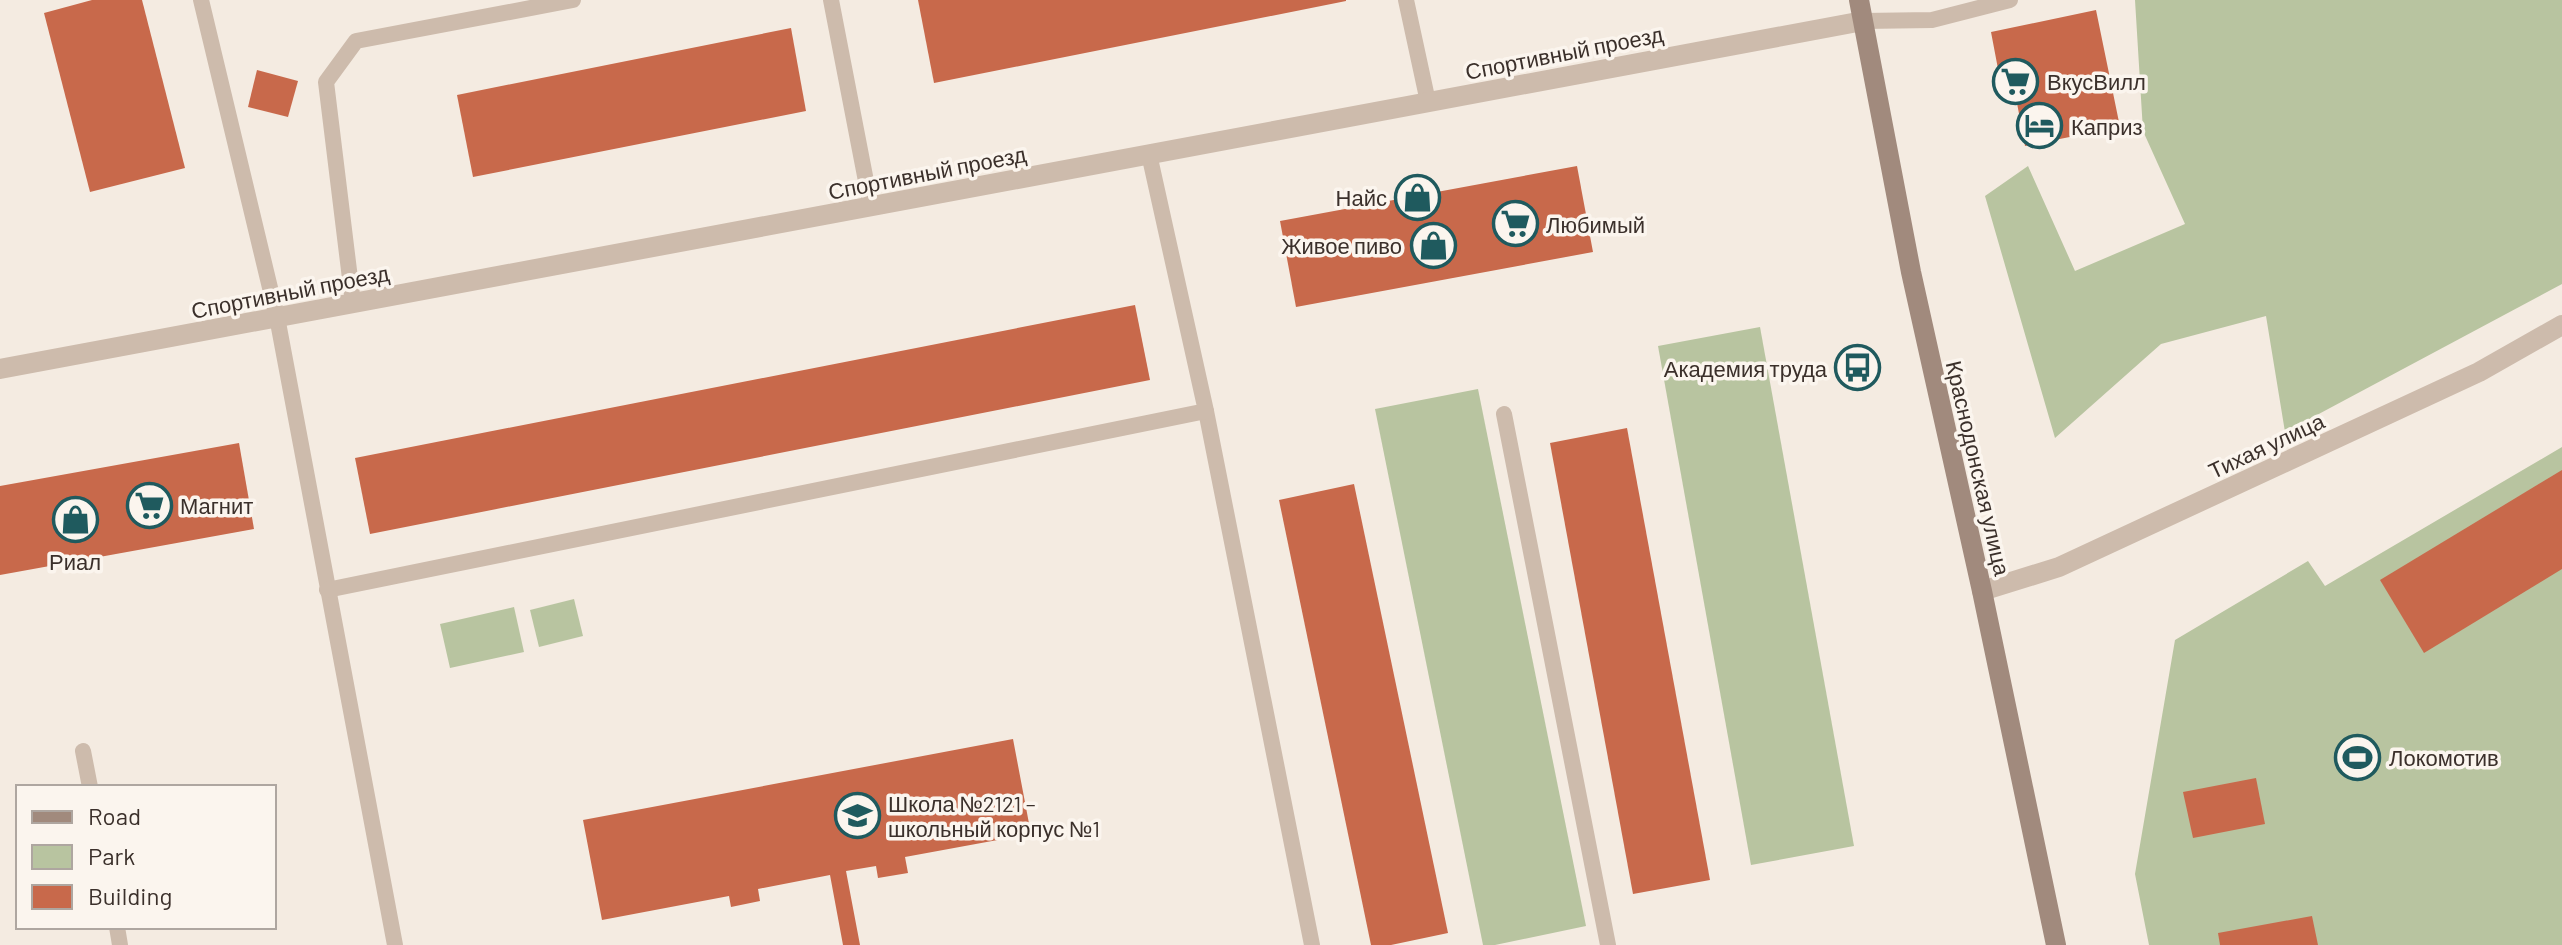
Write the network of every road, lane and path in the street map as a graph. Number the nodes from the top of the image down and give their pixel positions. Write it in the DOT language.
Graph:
graph roads {
  1 [pos="201,0"];
  2 [pos="573,0"];
  3 [pos="831,0"];
  4 [pos="1406,0"];
  5 [pos="1859,0"];
  6 [pos="2010,0"];
  7 [pos="1863,21"];
  8 [pos="1428,102"];
  9 [pos="1149,154"];
  10 [pos="871,207"];
  11 [pos="353,303"];
  12 [pos="277,317"];
  13 [pos="2562,325"];
  14 [pos="0,369"];
  15 [pos="1206,411"];
  16 [pos="1504,414"];
  17 [pos="327,590"];
  18 [pos="1982,591"];
  19 [pos="83,751"];
  20 [pos="90,785"];
  21 [pos="395,945"];
  22 [pos="1312,945"];
  23 [pos="1608,945"];
  24 [pos="2056,945"];
  1 -- 12 [label="lane"];
  2 -- 11 [label="lane"];
  3 -- 10 [label="lane"];
  4 -- 8 [label="lane"];
  5 -- 7 [label="main road, Краснодонская улица"];
  6 -- 7 [label="lane"];
  7 -- 8 [label="street, Спортивный проезд"];
  7 -- 18 [label="main road, Краснодонская улица"];
  8 -- 9 [label="street, Спортивный проезд"];
  9 -- 10 [label="street, Спортивный проезд"];
  9 -- 15 [label="lane"];
  10 -- 11 [label="street, Спортивный проезд"];
  11 -- 12 [label="street, Спортивный проезд"];
  12 -- 14 [label="street, Спортивный проезд"];
  12 -- 17 [label="lane"];
  13 -- 18 [label="street, Тихая улица"];
  15 -- 17 [label="lane"];
  15 -- 22 [label="lane"];
  16 -- 23 [label="lane"];
  17 -- 21 [label="lane"];
  18 -- 24 [label="main road, Краснодонская улица"];
  19 -- 20 [label="lane"];
}
